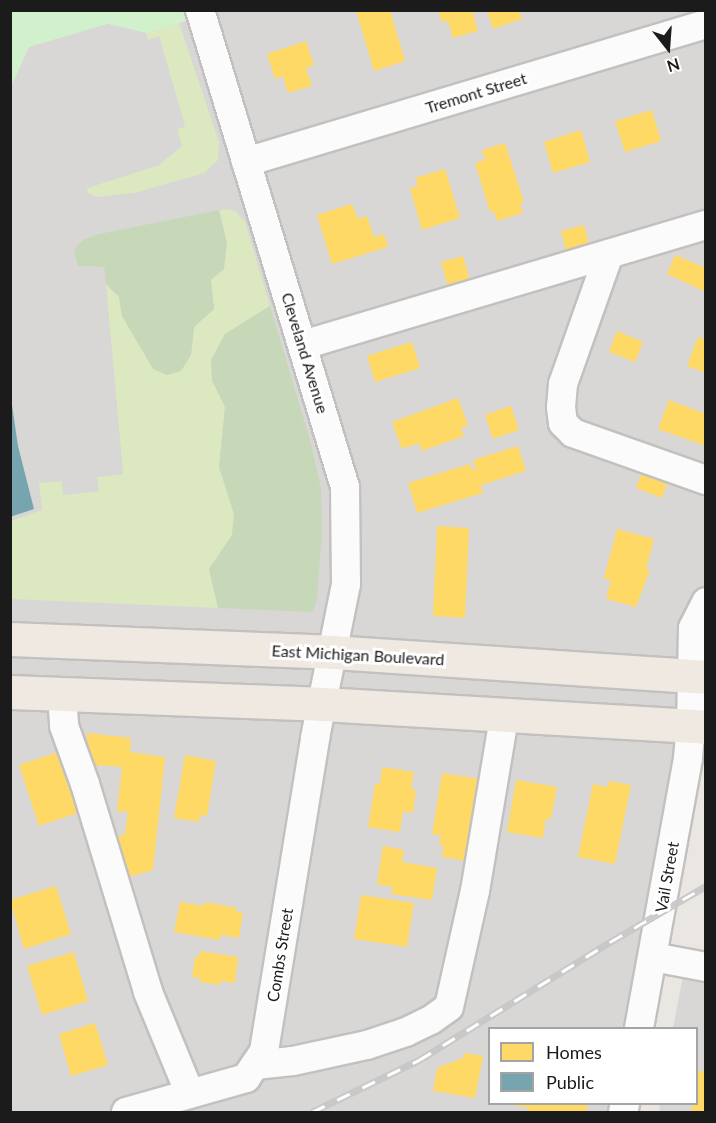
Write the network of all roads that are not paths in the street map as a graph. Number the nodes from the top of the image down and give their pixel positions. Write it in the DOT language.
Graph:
graph roads {
  1 [pos="200,10"];
  2 [pos="705,24"];
  3 [pos="246,162"];
  4 [pos="705,225"];
  5 [pos="609,254"];
  6 [pos="303,345"];
  7 [pos="705,480"];
  8 [pos="705,602"];
  9 [pos="10,639"];
  10 [pos="332,652"];
  11 [pos="698,676"];
  12 [pos="10,692"];
  13 [pos="62,695"];
  14 [pos="322,704"];
  15 [pos="504,717"];
  16 [pos="698,726"];
  17 [pos="653,957"];
  18 [pos="705,968"];
  19 [pos="639,1027"];
  20 [pos="255,1065"];
  21 [pos="190,1094"];
  22 [pos="126,1113"];
  1 -- 3 [label="street, Cleveland Avenue"];
  2 -- 3 [label="street, Tremont Street"];
  3 -- 6 [label="street, Cleveland Avenue"];
  4 -- 5 [label="street"];
  5 -- 6 [label="street"];
  5 -- 7 [label="street"];
  6 -- 10 [label="street, Cleveland Avenue"];
  8 -- 11 [label="street, Vail Street"];
  9 -- 10 [label="main road, East Michigan Boulevard"];
  10 -- 11 [label="main road, East Michigan Boulevard"];
  10 -- 14 [label="street, Cleveland Avenue"];
  11 -- 16 [label="street, Vail Street"];
  12 -- 13 [label="main road"];
  13 -- 14 [label="main road"];
  13 -- 21 [label="street"];
  14 -- 15 [label="main road"];
  14 -- 20 [label="street, Combs Street"];
  15 -- 16 [label="main road"];
  15 -- 20 [label="street"];
  16 -- 17 [label="street, Vail Street"];
  17 -- 18 [label="street"];
  17 -- 19 [label="street, Vail Street"];
  20 -- 21 [label="street"];
  21 -- 22 [label="street"];
}
